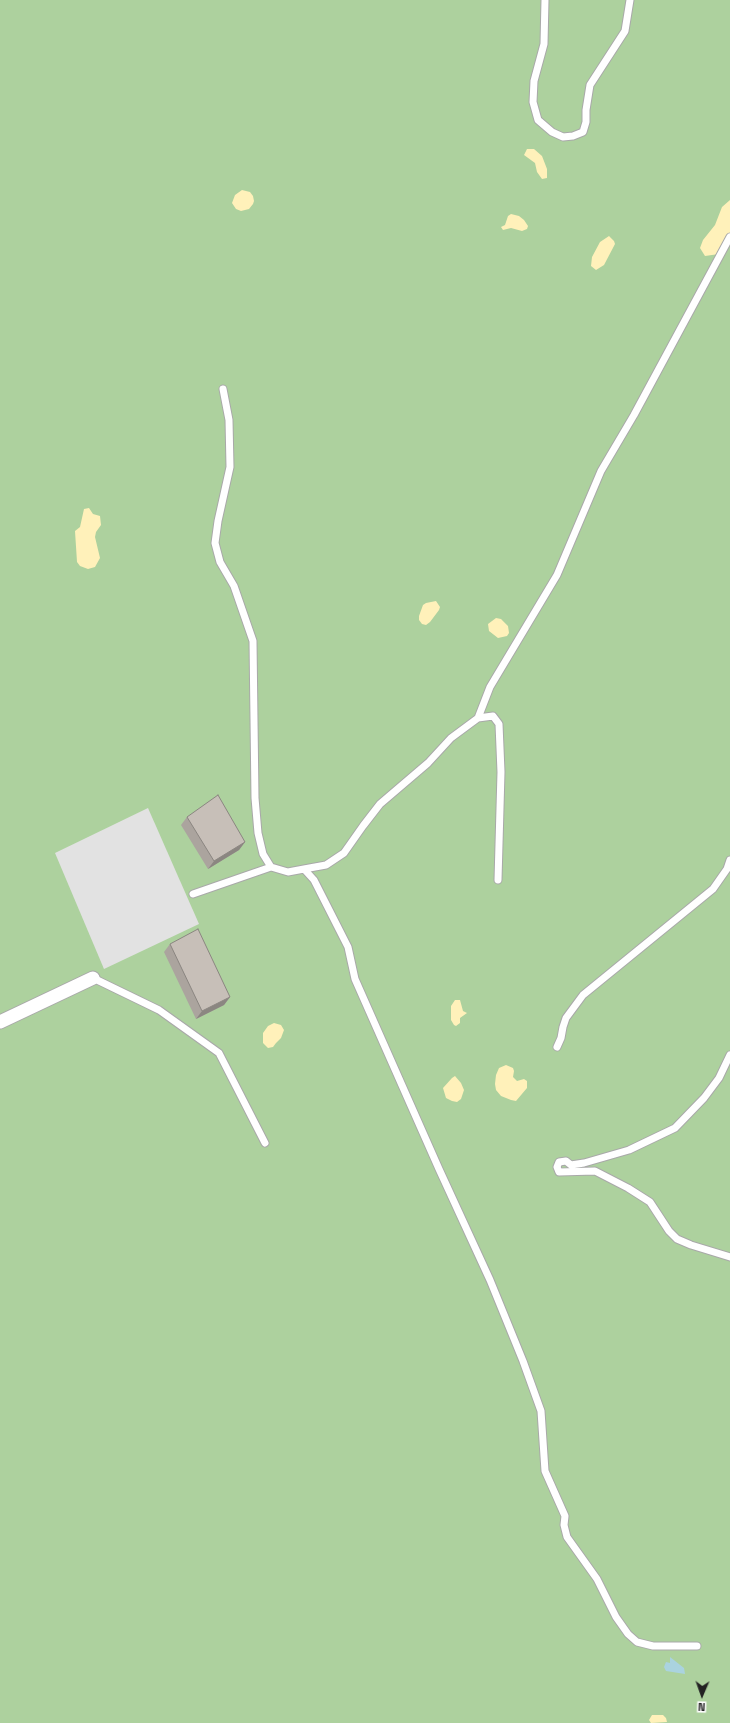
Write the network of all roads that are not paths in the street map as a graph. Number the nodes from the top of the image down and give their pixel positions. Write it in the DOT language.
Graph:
graph roads {
  1 [pos="545,0"];
  2 [pos="630,0"];
  3 [pos="730,237"];
  4 [pos="223,389"];
  5 [pos="478,718"];
  6 [pos="730,860"];
  7 [pos="271,867"];
  8 [pos="304,869"];
  9 [pos="498,880"];
  10 [pos="193,894"];
  11 [pos="93,978"];
  12 [pos="0,1022"];
  13 [pos="557,1047"];
  14 [pos="730,1054"];
  15 [pos="265,1143"];
  16 [pos="730,1257"];
  17 [pos="697,1646"];
  1 -- 2 [label="lane"];
  3 -- 5 [label="lane"];
  4 -- 7 [label="lane"];
  5 -- 8 [label="lane"];
  5 -- 9 [label="lane"];
  6 -- 13 [label="lane"];
  7 -- 8 [label="lane"];
  7 -- 10 [label="lane"];
  8 -- 17 [label="lane"];
  11 -- 12 [label="street"];
  11 -- 15 [label="lane"];
  14 -- 16 [label="lane"];
}
